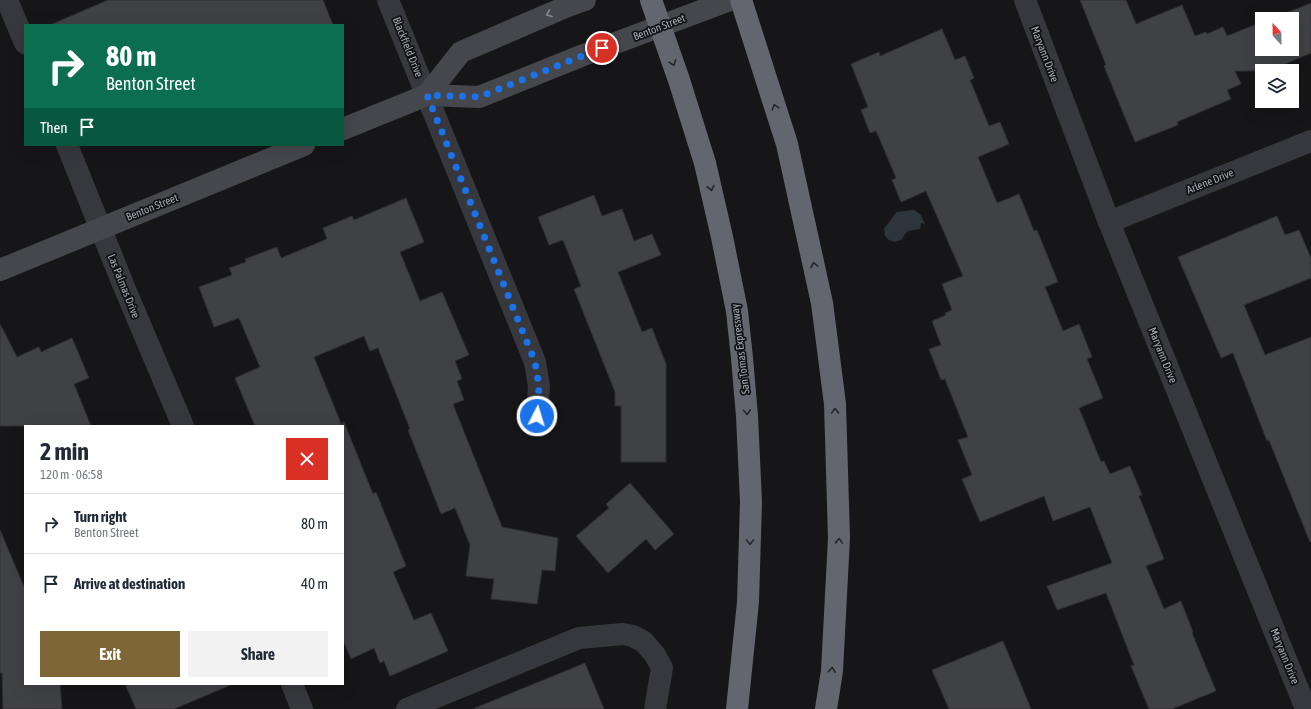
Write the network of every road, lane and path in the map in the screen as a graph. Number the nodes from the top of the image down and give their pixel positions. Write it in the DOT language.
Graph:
graph roads {
  1 [pos="7,0"];
  2 [pos="388,0"];
  3 [pos="585,0"];
  4 [pos="651,0"];
  5 [pos="730,0"];
  6 [pos="741,0"];
  7 [pos="1025,0"];
  8 [pos="660,26"];
  9 [pos="24,41"];
  10 [pos="427,95"];
  11 [pos="344,129"];
  12 [pos="1311,141"];
  13 [pos="67,146"];
  14 [pos="302,146"];
  15 [pos="1109,222"];
  16 [pos="100,229"];
  17 [pos="0,270"];
  18 [pos="537,416"];
  19 [pos="183,425"];
  20 [pos="292,685"];
  21 [pos="302,709"];
  22 [pos="408,709"];
  23 [pos="655,709"];
  24 [pos="736,709"];
  25 [pos="826,709"];
  26 [pos="1306,709"];
  1 -- 9 [label="street"];
  2 -- 10 [label="street, Blackfield Drive"];
  3 -- 10 [label="main road, Benton Street, one-way"];
  4 -- 8 [label="highway, San Tomas Expressway"];
  5 -- 8 [label="main road, Benton Street"];
  25 -- 6 [label="highway, one-way"];
  7 -- 15 [label="street, Maryann Drive"];
  8 -- 10 [label="main road, Benton Street"];
  8 -- 24 [label="highway, San Tomas Expressway, one-way"];
  10 -- 11 [label="main road, Benton Street"];
  10 -- 18 [label="street, Blackfield Drive"];
  12 -- 15 [label="street, Arlene Drive"];
  13 -- 16 [label="street, Las Palmas Drive"];
  14 -- 16 [label="main road, Benton Street"];
  15 -- 26 [label="street, Maryann Drive"];
  16 -- 17 [label="main road, Benton Street"];
  16 -- 19 [label="street, Las Palmas Drive"];
  20 -- 21 [label="street"];
  22 -- 23 [label="street"];
}
